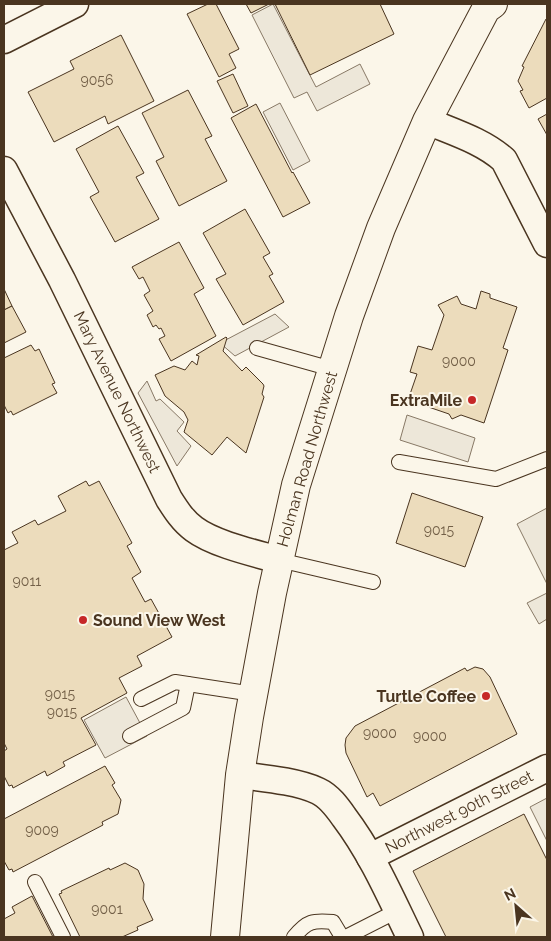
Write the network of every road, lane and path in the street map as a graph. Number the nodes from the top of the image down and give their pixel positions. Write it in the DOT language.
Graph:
graph roads {
  1 [pos="75,4"];
  2 [pos="485,5"];
  3 [pos="4,40"];
  4 [pos="427,121"];
  5 [pos="4,170"];
  6 [pos="547,244"];
  7 [pos="257,348"];
  8 [pos="332,369"];
  9 [pos="547,459"];
  10 [pos="399,462"];
  11 [pos="279,560"];
  12 [pos="372,582"];
  13 [pos="188,684"];
  14 [pos="253,694"];
  15 [pos="141,699"];
  16 [pos="130,736"];
  17 [pos="547,768"];
  18 [pos="240,775"];
  19 [pos="370,857"];
  20 [pos="35,882"];
  21 [pos="397,911"];
  22 [pos="64,937"];
  23 [pos="225,937"];
  24 [pos="294,937"];
  25 [pos="342,937"];
  26 [pos="346,937"];
  27 [pos="410,937"];
  1 -- 3 [label="street"];
  2 -- 4 [label="main road, Holman Road Northwest"];
  4 -- 6 [label="street"];
  4 -- 8 [label="main road, Holman Road Northwest"];
  5 -- 11 [label="street, Mary Avenue Northwest"];
  7 -- 8 [label="lane"];
  8 -- 11 [label="main road, Holman Road Northwest"];
  9 -- 10 [label="lane"];
  11 -- 12 [label="lane"];
  11 -- 14 [label="main road, Holman Road Northwest"];
  13 -- 14 [label="lane"];
  13 -- 15 [label="lane"];
  13 -- 16 [label="lane"];
  14 -- 18 [label="main road, Holman Road Northwest"];
  17 -- 19 [label="street, Northwest 90th Street"];
  18 -- 19 [label="street"];
  18 -- 23 [label="main road, Holman Road Northwest"];
  19 -- 21 [label="street"];
  20 -- 22 [label="lane"];
  21 -- 26 [label="lane"];
  21 -- 27 [label="street"];
  24 -- 25 [label="lane"];
}
